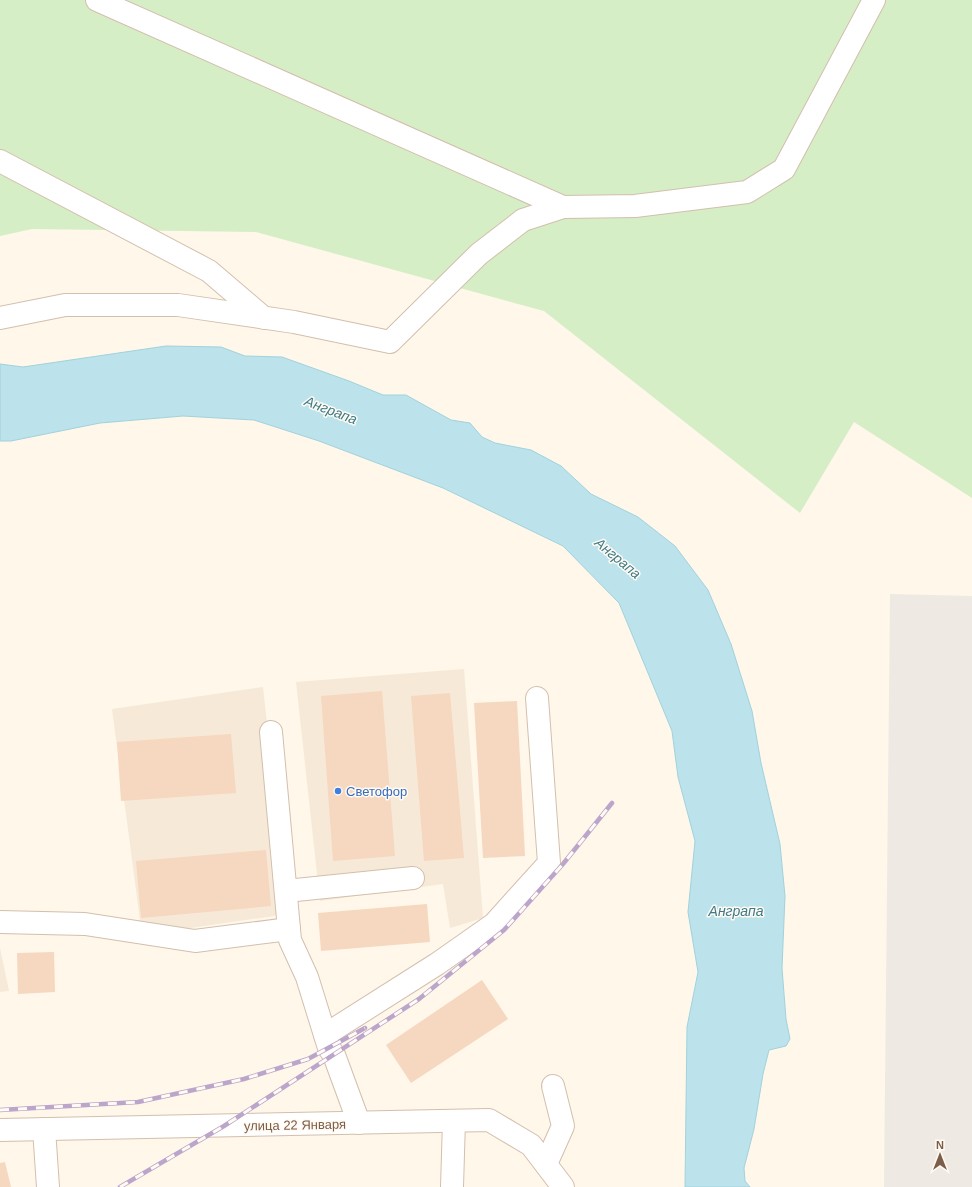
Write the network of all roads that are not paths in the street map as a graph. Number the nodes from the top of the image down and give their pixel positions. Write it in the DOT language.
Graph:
graph roads {
  1 [pos="97,0"];
  2 [pos="874,0"];
  3 [pos="0,161"];
  4 [pos="563,207"];
  5 [pos="0,318"];
  6 [pos="264,318"];
  7 [pos="537,698"];
  8 [pos="271,732"];
  9 [pos="413,878"];
  10 [pos="286,892"];
  11 [pos="0,922"];
  12 [pos="289,929"];
  13 [pos="325,1035"];
  14 [pos="552,1086"];
  15 [pos="454,1121"];
  16 [pos="359,1123"];
  17 [pos="44,1129"];
  18 [pos="0,1130"];
  19 [pos="546,1164"];
  20 [pos="48,1187"];
  21 [pos="452,1187"];
  22 [pos="563,1187"];
  1 -- 4 [label="street"];
  2 -- 4 [label="street"];
  3 -- 6 [label="street"];
  4 -- 6 [label="street"];
  5 -- 6 [label="street"];
  7 -- 13 [label="street"];
  8 -- 10 [label="street"];
  9 -- 10 [label="street"];
  10 -- 12 [label="street"];
  11 -- 12 [label="street"];
  12 -- 13 [label="street"];
  13 -- 16 [label="street"];
  14 -- 19 [label="street"];
  15 -- 16 [label="street, улица 22 Января"];
  15 -- 19 [label="street, улица 22 Января"];
  15 -- 21 [label="street"];
  16 -- 17 [label="street, улица 22 Января"];
  17 -- 18 [label="street, улица 22 Января"];
  17 -- 20 [label="street"];
  19 -- 22 [label="street, улица 22 Января"];
}
